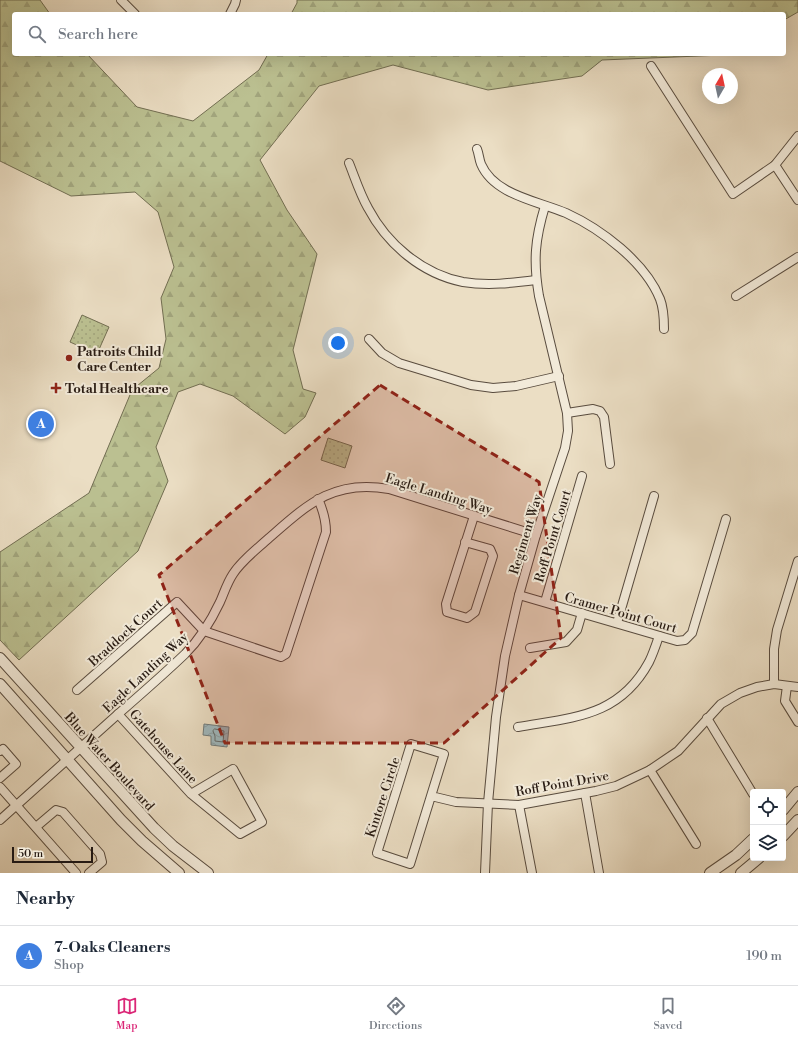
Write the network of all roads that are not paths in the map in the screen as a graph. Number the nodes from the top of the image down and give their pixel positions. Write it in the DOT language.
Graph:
graph roads {
  1 [pos="121,0"];
  2 [pos="236,0"];
  3 [pos="133,12"];
  4 [pos="231,12"];
  5 [pos="651,66"];
  6 [pos="798,136"];
  7 [pos="477,149"];
  8 [pos="349,163"];
  9 [pos="776,165"];
  10 [pos="798,200"];
  11 [pos="545,206"];
  12 [pos="798,257"];
  13 [pos="536,280"];
  14 [pos="736,296"];
  15 [pos="664,329"];
  16 [pos="369,339"];
  17 [pos="559,376"];
  18 [pos="567,413"];
  19 [pos="610,464"];
  20 [pos="582,476"];
  21 [pos="654,496"];
  22 [pos="318,499"];
  23 [pos="474,516"];
  24 [pos="726,519"];
  25 [pos="536,535"];
  26 [pos="466,542"];
  27 [pos="798,561"];
  28 [pos="519,595"];
  29 [pos="545,602"];
  30 [pos="582,613"];
  31 [pos="617,623"];
  32 [pos="204,631"];
  33 [pos="659,636"];
  34 [pos="530,648"];
  35 [pos="0,658"];
  36 [pos="0,684"];
  37 [pos="774,684"];
  38 [pos="787,686"];
  39 [pos="798,687"];
  40 [pos="77,690"];
  41 [pos="118,714"];
  42 [pos="707,718"];
  43 [pos="798,722"];
  44 [pos="518,727"];
  45 [pos="80,748"];
  46 [pos="0,751"];
  47 [pos="67,760"];
  48 [pos="650,770"];
  49 [pos="0,778"];
  50 [pos="0,787"];
  51 [pos="750,789"];
  52 [pos="798,792"];
  53 [pos="585,793"];
  54 [pos="191,794"];
  55 [pos="431,796"];
  56 [pos="488,803"];
  57 [pos="519,805"];
  58 [pos="16,806"];
  59 [pos="786,806"];
  60 [pos="0,820"];
  61 [pos="798,820"];
  62 [pos="36,827"];
  63 [pos="786,833"];
  64 [pos="750,842"];
  65 [pos="696,844"];
  66 [pos="755,861"];
  67 [pos="76,873"];
  68 [pos="89,873"];
  69 [pos="179,873"];
  70 [pos="208,873"];
  71 [pos="485,873"];
  72 [pos="532,873"];
  73 [pos="599,873"];
  74 [pos="710,873"];
  75 [pos="741,873"];
  1 -- 3 [label="street"];
  2 -- 4 [label="street"];
  5 -- 9 [label="street"];
  6 -- 9 [label="street"];
  7 -- 11 [label="street"];
  8 -- 13 [label="street"];
  9 -- 10 [label="street"];
  11 -- 13 [label="street, Regiment Way"];
  11 -- 15 [label="street"];
  12 -- 14 [label="street"];
  13 -- 17 [label="street, Regiment Way"];
  16 -- 17 [label="street"];
  17 -- 18 [label="street, Regiment Way"];
  18 -- 19 [label="street"];
  18 -- 25 [label="street, Regiment Way"];
  20 -- 29 [label="street, Roff Point Court"];
  21 -- 31 [label="street"];
  22 -- 23 [label="street, Eagle Landing Way"];
  22 -- 32 [label="street, Eagle Landing Way"];
  22 -- 32 [label="street"];
  23 -- 25 [label="street, Eagle Landing Way"];
  23 -- 26 [label="street"];
  24 -- 33 [label="street, Cramer Point Court"];
  25 -- 28 [label="street, Regiment Way"];
  26 -- 26 [label="street"];
  27 -- 37 [label="street"];
  28 -- 29 [label="street, Cramer Point Court"];
  28 -- 56 [label="street, Regiment Way"];
  29 -- 30 [label="street, Cramer Point Court"];
  30 -- 31 [label="street, Cramer Point Court"];
  30 -- 34 [label="street"];
  31 -- 33 [label="street, Cramer Point Court"];
  32 -- 40 [label="street, Braddock Court"];
  32 -- 41 [label="street, Eagle Landing Way"];
  33 -- 44 [label="street"];
  35 -- 45 [label="street, Blue Water Boulevard"];
  36 -- 47 [label="street"];
  37 -- 38 [label="street, Roff Point Drive"];
  37 -- 42 [label="street, Roff Point Drive"];
  38 -- 39 [label="street, Roff Point Drive"];
  38 -- 43 [label="street"];
  41 -- 45 [label="street, Eagle Landing Way"];
  41 -- 54 [label="street, Gatehouse Lane"];
  42 -- 48 [label="street, Roff Point Drive"];
  42 -- 51 [label="street"];
  45 -- 47 [label="street, Eagle Landing Way"];
  45 -- 70 [label="street, Blue Water Boulevard"];
  46 -- 49 [label="street"];
  47 -- 58 [label="street, Eagle Landing Way"];
  47 -- 69 [label="street"];
  48 -- 53 [label="street, Roff Point Drive"];
  48 -- 65 [label="street"];
  50 -- 58 [label="street"];
  52 -- 59 [label="street"];
  53 -- 57 [label="street, Roff Point Drive"];
  53 -- 73 [label="street"];
  54 -- 54 [label="street, Gatehouse Lane"];
  55 -- 55 [label="street, Kintore Circle"];
  55 -- 56 [label="street"];
  56 -- 57 [label="street, Roff Point Drive"];
  56 -- 71 [label="street, Regiment Way"];
  57 -- 72 [label="street"];
  58 -- 60 [label="street, Eagle Landing Way"];
  58 -- 62 [label="street"];
  61 -- 63 [label="street"];
  62 -- 67 [label="street"];
  62 -- 68 [label="street"];
  64 -- 74 [label="street"];
  66 -- 75 [label="street"];
}
